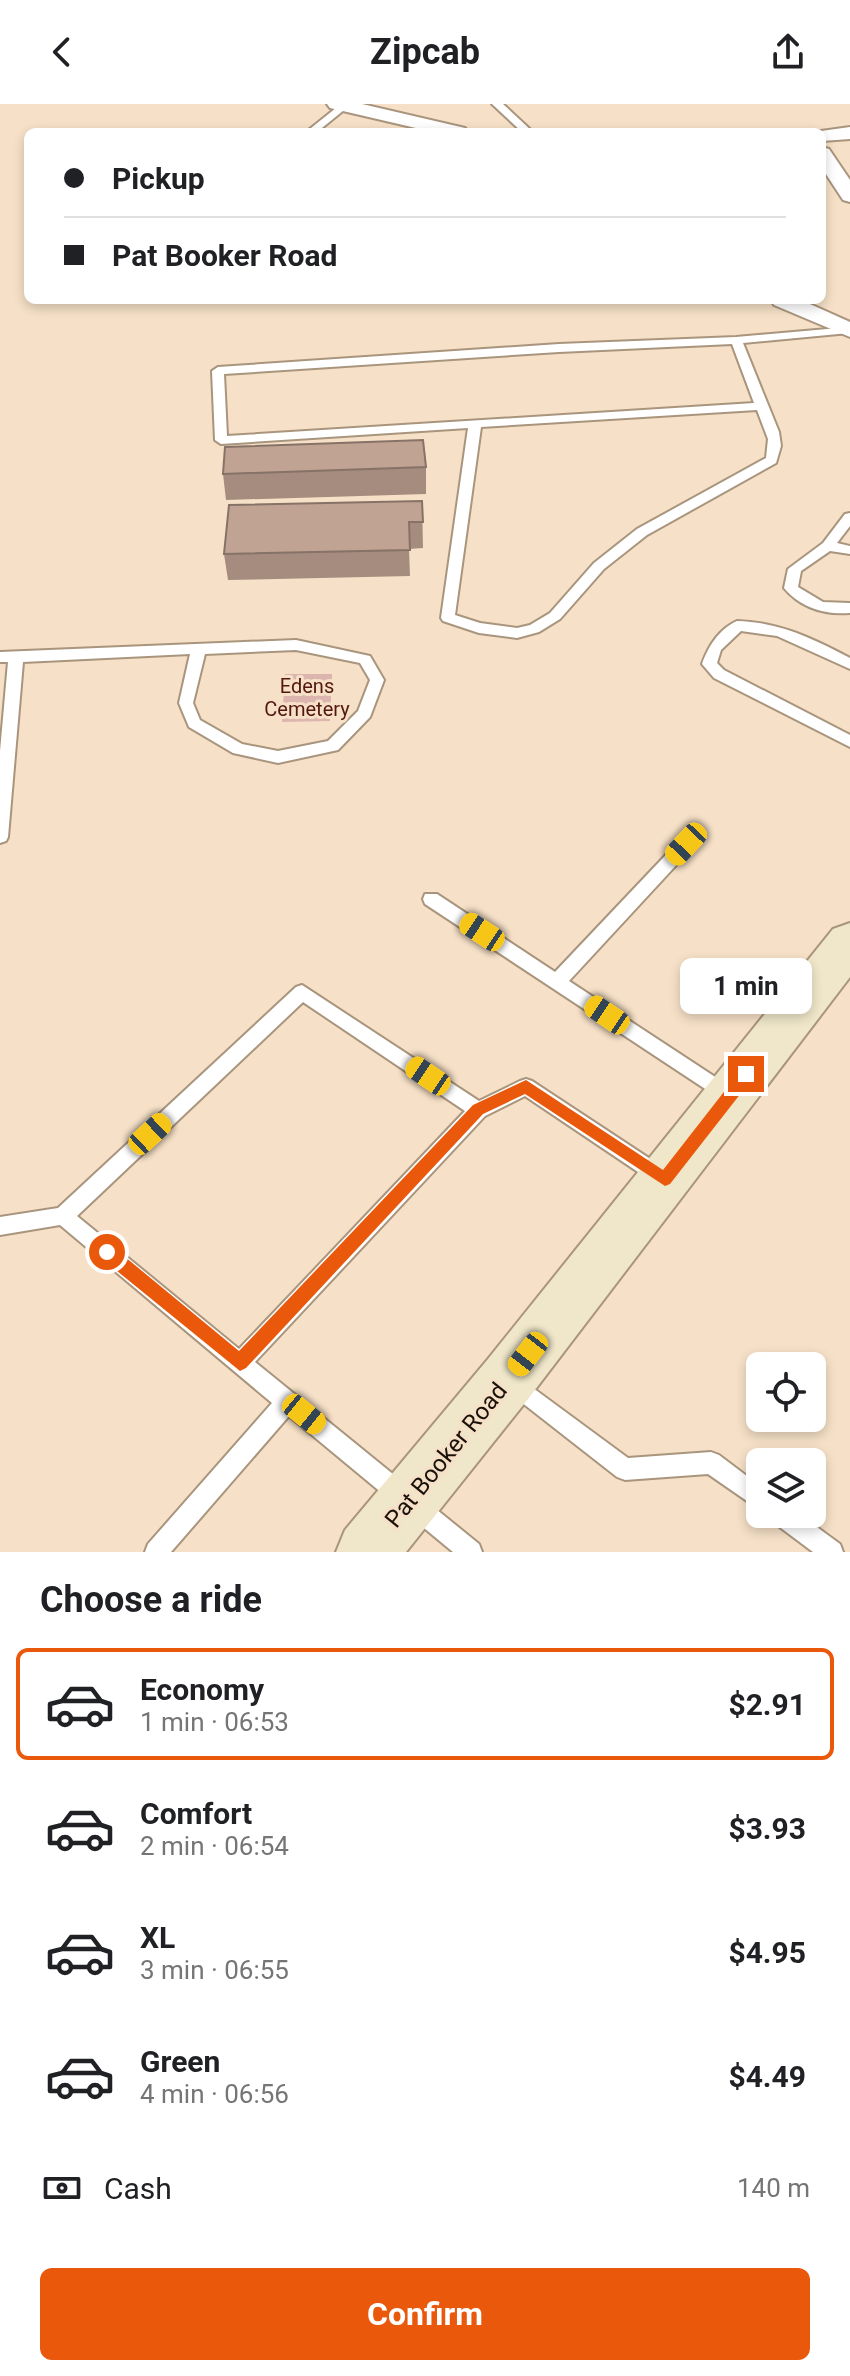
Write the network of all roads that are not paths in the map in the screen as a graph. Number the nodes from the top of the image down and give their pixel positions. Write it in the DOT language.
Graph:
graph roads {
  1 [pos="497,104"];
  2 [pos="340,105"];
  3 [pos="315,128"];
  4 [pos="441,128"];
  5 [pos="524,128"];
  6 [pos="850,133"];
  7 [pos="826,135"];
  8 [pos="826,159"];
  9 [pos="850,196"];
  10 [pos="791,304"];
  11 [pos="850,330"];
  12 [pos="736,340"];
  13 [pos="761,406"];
  14 [pos="475,424"];
  15 [pos="850,517"];
  16 [pos="828,546"];
  17 [pos="850,550"];
  18 [pos="850,608"];
  19 [pos="199,649"];
  20 [pos="8,657"];
  21 [pos="850,664"];
  22 [pos="850,742"];
  23 [pos="0,837"];
  24 [pos="686,844"];
  25 [pos="431,899"];
  26 [pos="850,942"];
  27 [pos="557,982"];
  28 [pos="729,1096"];
  29 [pos="478,1110"];
  30 [pos="665,1179"];
  31 [pos="63,1216"];
  32 [pos="0,1226"];
  33 [pos="240,1363"];
  34 [pos="508,1379"];
  35 [pos="288,1401"];
  36 [pos="746,1489"];
  37 [pos="409,1500"];
  38 [pos="800,1528"];
  39 [pos="156,1552"];
  40 [pos="367,1552"];
  41 [pos="471,1552"];
  42 [pos="832,1552"];
  1 -- 5 [label="lane"];
  2 -- 3 [label="lane"];
  2 -- 4 [label="street"];
  6 -- 7 [label="street"];
  8 -- 9 [label="street"];
  10 -- 11 [label="street"];
  11 -- 12 [label="lane"];
  12 -- 13 [label="lane"];
  12 -- 14 [label="lane"];
  13 -- 14 [label="lane"];
  13 -- 14 [label="lane"];
  15 -- 16 [label="lane"];
  16 -- 17 [label="lane"];
  16 -- 18 [label="lane"];
  19 -- 19 [label="lane"];
  19 -- 20 [label="lane"];
  20 -- 23 [label="lane"];
  21 -- 22 [label="lane"];
  24 -- 27 [label="lane"];
  25 -- 27 [label="lane"];
  26 -- 28 [label="main road, Pat Booker Road"];
  27 -- 28 [label="lane"];
  28 -- 30 [label="main road, Pat Booker Road"];
  29 -- 30 [label="lane"];
  29 -- 31 [label="lane"];
  29 -- 33 [label="lane"];
  30 -- 34 [label="main road, Pat Booker Road"];
  31 -- 32 [label="lane"];
  31 -- 33 [label="lane"];
  33 -- 35 [label="lane"];
  34 -- 36 [label="lane"];
  34 -- 37 [label="main road, Pat Booker Road"];
  35 -- 37 [label="lane"];
  35 -- 39 [label="lane"];
  37 -- 40 [label="main road, Pat Booker Road"];
  37 -- 41 [label="lane"];
  38 -- 42 [label="lane"];
}
